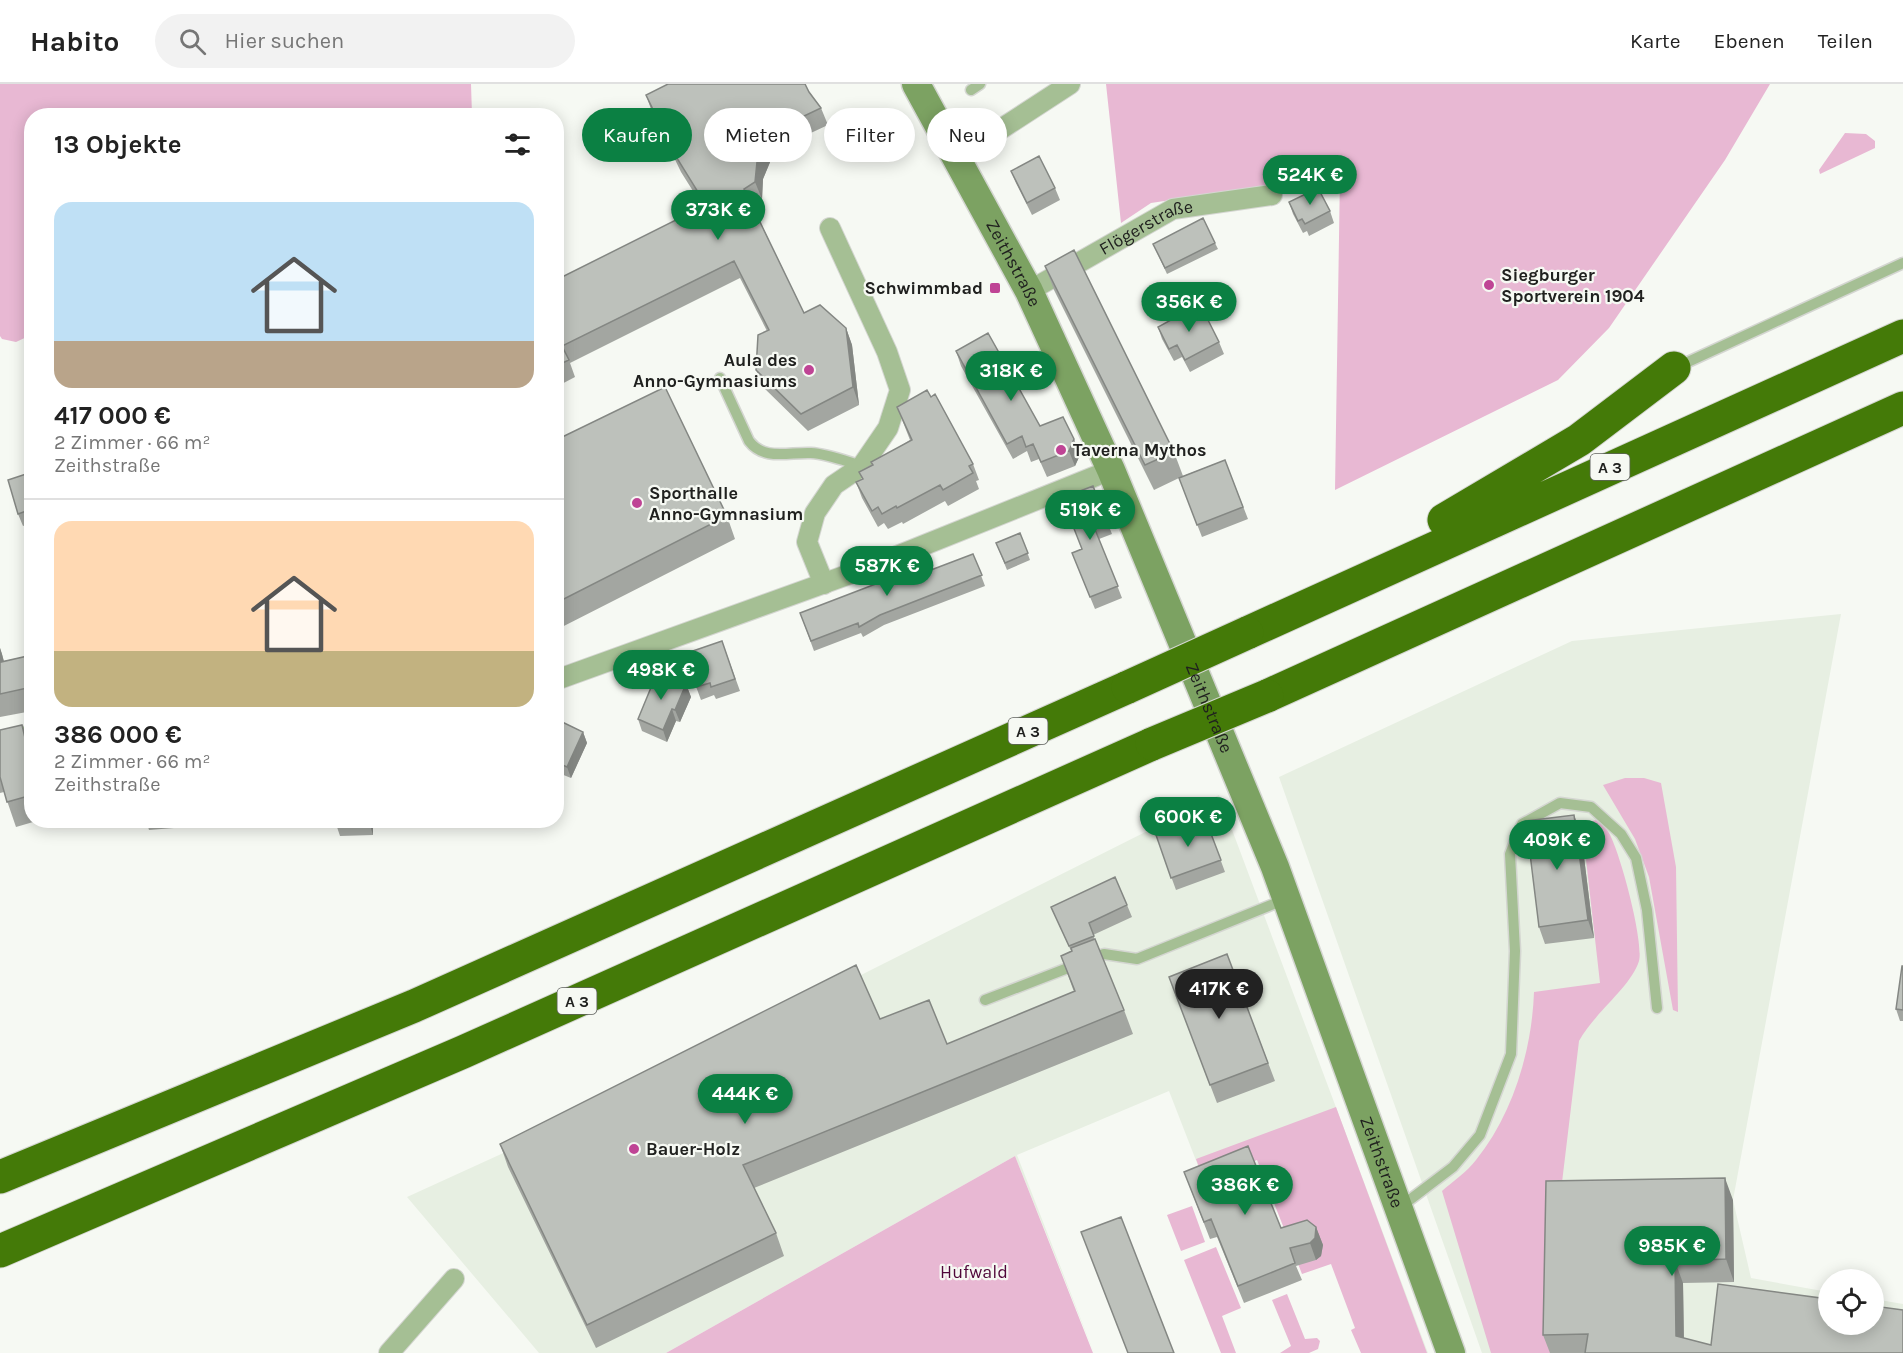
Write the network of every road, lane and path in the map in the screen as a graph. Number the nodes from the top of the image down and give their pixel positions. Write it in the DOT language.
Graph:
graph roads {
  1 [pos="916,84"];
  2 [pos="1070,84"];
  3 [pos="930,108"];
  4 [pos="1007,125"];
  5 [pos="961,162"];
  6 [pos="1272,195"];
  7 [pos="830,228"];
  8 [pos="1903,263"];
  9 [pos="1029,291"];
  10 [pos="1903,336"];
  11 [pos="1674,368"];
  12 [pos="720,378"];
  13 [pos="1903,408"];
  14 [pos="862,466"];
  15 [pos="1111,470"];
  16 [pos="824,584"];
  17 [pos="1318,599"];
  18 [pos="564,677"];
  19 [pos="24,737"];
  20 [pos="0,742"];
  21 [pos="1286,898"];
  22 [pos="985,1000"];
  23 [pos="1657,1008"];
  24 [pos="0,1177"];
  25 [pos="1399,1209"];
  26 [pos="0,1251"];
  27 [pos="454,1279"];
  28 [pos="389,1353"];
  29 [pos="1451,1353"];
  1 -- 3 [label="street, Zeithstraße"];
  2 -- 4 [label="street"];
  5 -- 9 [label="street, Zeithstraße"];
  6 -- 9 [label="street, Flögerstraße"];
  7 -- 14 [label="street"];
  8 -- 11 [label="lane"];
  9 -- 15 [label="street, Zeithstraße"];
  10 -- 17 [label="highway, A 3"];
  11 -- 17 [label="highway"];
  12 -- 14 [label="lane"];
  13 -- 26 [label="highway, A 3, bridge"];
  14 -- 16 [label="street"];
  15 -- 16 [label="street"];
  15 -- 21 [label="street, Zeithstraße"];
  16 -- 18 [label="street"];
  17 -- 24 [label="highway, A 3, bridge"];
  19 -- 20 [label="street"];
  21 -- 22 [label="lane"];
  21 -- 25 [label="street, Zeithstraße"];
  23 -- 25 [label="lane"];
  25 -- 29 [label="street, Zeithstraße"];
  27 -- 28 [label="street"];
}
